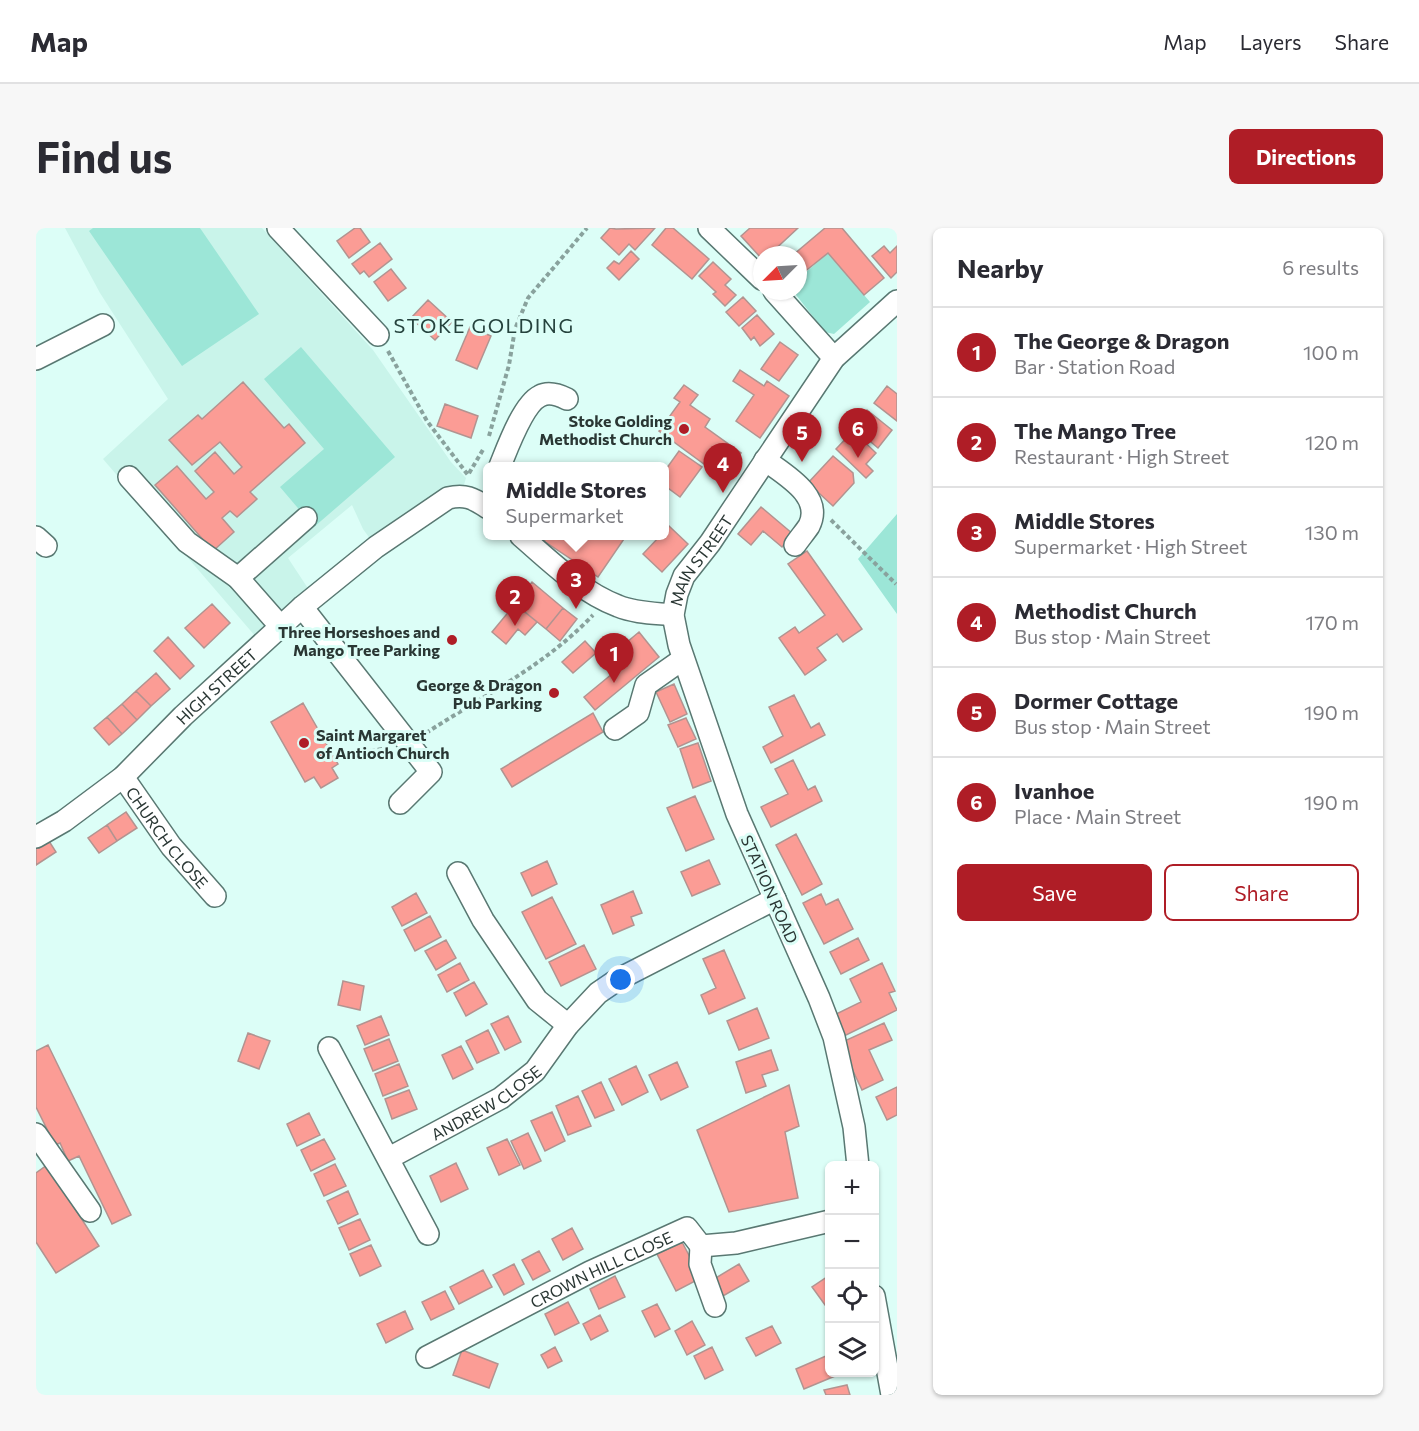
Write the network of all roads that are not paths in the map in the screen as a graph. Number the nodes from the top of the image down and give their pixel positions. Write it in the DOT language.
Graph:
graph roads {
  1 [pos="278,228"];
  2 [pos="710,228"];
  3 [pos="753,270"];
  4 [pos="782,300"];
  5 [pos="897,301"];
  6 [pos="103,325"];
  7 [pos="378,335"];
  8 [pos="834,358"];
  9 [pos="36,359"];
  10 [pos="567,399"];
  11 [pos="765,460"];
  12 [pos="502,462"];
  13 [pos="129,477"];
  14 [pos="483,503"];
  15 [pos="306,518"];
  16 [pos="526,540"];
  17 [pos="795,545"];
  18 [pos="238,578"];
  19 [pos="302,607"];
  20 [pos="673,615"];
  21 [pos="281,627"];
  22 [pos="683,658"];
  23 [pos="615,729"];
  24 [pos="123,777"];
  25 [pos="400,803"];
  26 [pos="36,837"];
  27 [pos="458,873"];
  28 [pos="215,896"];
  29 [pos="775,899"];
  30 [pos="568,1025"];
  31 [pos="328,1048"];
  32 [pos="36,1134"];
  33 [pos="389,1158"];
  34 [pos="857,1161"];
  35 [pos="90,1211"];
  36 [pos="825,1222"];
  37 [pos="428,1234"];
  38 [pos="701,1246"];
  39 [pos="715,1306"];
  40 [pos="879,1323"];
  41 [pos="427,1357"];
  42 [pos="892,1395"];
  1 -- 7 [label="street"];
  2 -- 3 [label="street"];
  4 -- 8 [label="street"];
  5 -- 8 [label="street, MAIN STREET"];
  6 -- 9 [label="street"];
  8 -- 11 [label="street, MAIN STREET"];
  10 -- 12 [label="street"];
  11 -- 17 [label="street"];
  11 -- 20 [label="street, MAIN STREET"];
  13 -- 18 [label="street"];
  14 -- 19 [label="street, HIGH STREET"];
  15 -- 18 [label="street"];
  16 -- 20 [label="street"];
  18 -- 21 [label="street"];
  19 -- 21 [label="street, HIGH STREET"];
  19 -- 25 [label="street"];
  20 -- 22 [label="street, STATION ROAD"];
  21 -- 24 [label="street, HIGH STREET"];
  22 -- 23 [label="street"];
  22 -- 29 [label="street, STATION ROAD"];
  24 -- 26 [label="street, HIGH STREET"];
  24 -- 28 [label="street, CHURCH CLOSE"];
  27 -- 30 [label="street"];
  29 -- 30 [label="street, ANDREW CLOSE"];
  29 -- 34 [label="street, STATION ROAD"];
  30 -- 33 [label="street, ANDREW CLOSE"];
  31 -- 33 [label="street"];
  32 -- 35 [label="street"];
  33 -- 37 [label="street"];
  36 -- 38 [label="street"];
  38 -- 39 [label="street"];
  38 -- 41 [label="street, CROWN HILL CLOSE"];
  40 -- 42 [label="street"];
}
